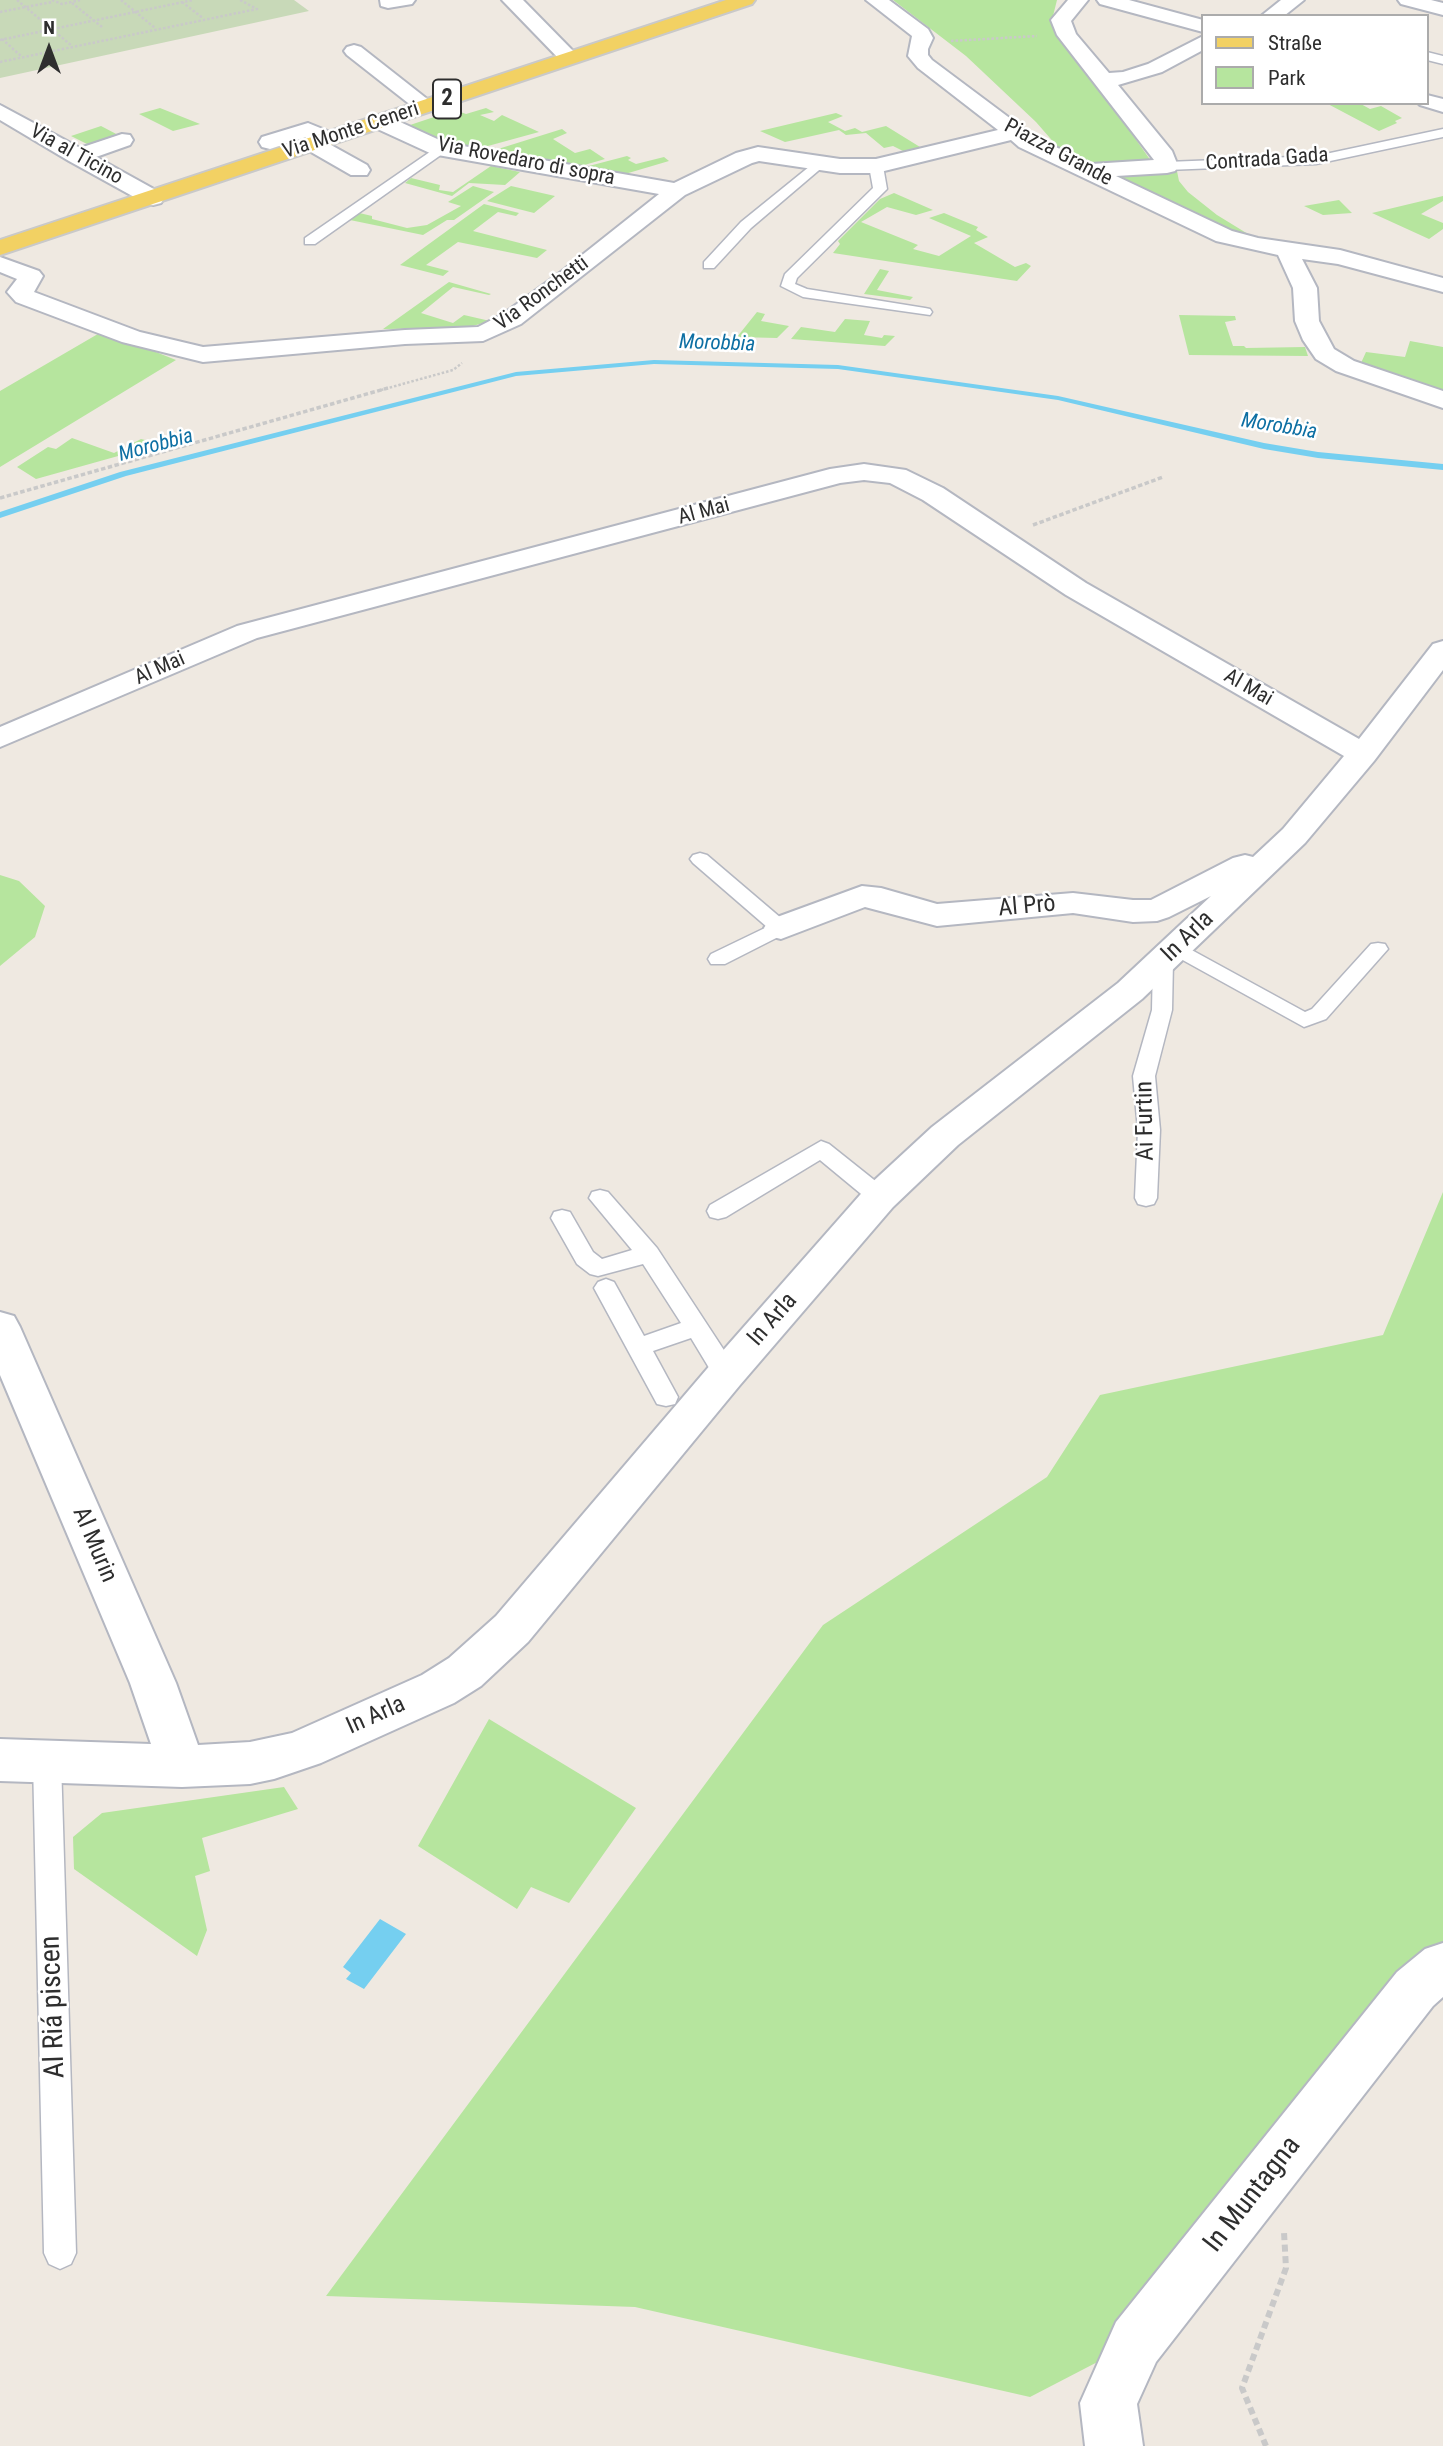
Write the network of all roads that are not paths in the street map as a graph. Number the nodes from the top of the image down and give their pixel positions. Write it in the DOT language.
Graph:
graph roads {
  1 [pos="512,0"];
  2 [pos="743,0"];
  3 [pos="876,0"];
  4 [pos="1078,0"];
  5 [pos="1107,0"];
  6 [pos="1129,0"];
  7 [pos="1294,0"];
  8 [pos="1408,0"];
  9 [pos="1443,9"];
  10 [pos="1274,14"];
  11 [pos="1202,23"];
  12 [pos="1202,23"];
  13 [pos="1202,43"];
  14 [pos="354,51"];
  15 [pos="569,58"];
  16 [pos="1103,80"];
  17 [pos="424,106"];
  18 [pos="0,111"];
  19 [pos="379,121"];
  20 [pos="1013,133"];
  21 [pos="1443,133"];
  22 [pos="122,140"];
  23 [pos="319,141"];
  24 [pos="270,142"];
  25 [pos="440,149"];
  26 [pos="77,156"];
  27 [pos="820,162"];
  28 [pos="876,166"];
  29 [pos="1167,166"];
  30 [pos="359,170"];
  31 [pos="1088,171"];
  32 [pos="677,190"];
  33 [pos="153,198"];
  34 [pos="310,241"];
  35 [pos="0,247"];
  36 [pos="1288,250"];
  37 [pos="0,264"];
  38 [pos="709,265"];
  39 [pos="1443,285"];
  40 [pos="925,312"];
  41 [pos="1443,400"];
  42 [pos="1443,649"];
  43 [pos="0,738"];
  44 [pos="1363,754"];
  45 [pos="1270,857"];
  46 [pos="700,859"];
  47 [pos="781,928"];
  48 [pos="1378,948"];
  49 [pos="1170,955"];
  50 [pos="718,959"];
  51 [pos="880,1197"];
  52 [pos="600,1198"];
  53 [pos="1146,1198"];
  54 [pos="718,1211"];
  55 [pos="562,1217"];
  56 [pos="649,1254"];
  57 [pos="606,1288"];
  58 [pos="0,1327"];
  59 [pos="696,1328"];
  60 [pos="638,1347"];
  61 [pos="726,1374"];
  62 [pos="666,1397"];
  63 [pos="0,1760"];
  64 [pos="47,1761"];
  65 [pos="182,1766"];
  66 [pos="1443,1966"];
  67 [pos="60,2253"];
  68 [pos="1114,2446"];
  1 -- 15 [label="street"];
  2 -- 15 [label="main road, Via Monte Ceneri / 2"];
  3 -- 20 [label="street, Piazza Grande"];
  4 -- 16 [label="street"];
  5 -- 11 [label="street"];
  6 -- 12 [label="street"];
  7 -- 10 [label="street"];
  8 -- 9 [label="street"];
  13 -- 16 [label="street"];
  14 -- 17 [label="street"];
  15 -- 17 [label="main road, Via Monte Ceneri / 2"];
  16 -- 29 [label="street"];
  17 -- 19 [label="main road, Via Monte Ceneri / 2"];
  18 -- 26 [label="street, Via al Ticino"];
  19 -- 23 [label="main road, Via Monte Ceneri / 2"];
  19 -- 25 [label="street, Via Rovedaro di sopra"];
  20 -- 28 [label="street, Via Ronchetti"];
  20 -- 31 [label="street, Piazza Grande"];
  21 -- 29 [label="lane, Contrada Gada"];
  22 -- 26 [label="street"];
  23 -- 24 [label="street"];
  23 -- 30 [label="street"];
  23 -- 33 [label="main road, Via Monte Ceneri / 2"];
  25 -- 32 [label="street, Via Rovedaro di sopra"];
  25 -- 34 [label="lane"];
  26 -- 33 [label="street, Via al Ticino"];
  27 -- 28 [label="street, Via Ronchetti"];
  27 -- 32 [label="street, Via Ronchetti"];
  27 -- 38 [label="lane"];
  28 -- 40 [label="lane"];
  29 -- 31 [label="street, Contrada Gada"];
  31 -- 36 [label="street, Piazza Grande"];
  32 -- 37 [label="street, Via Ronchetti"];
  33 -- 35 [label="main road, Via Monte Ceneri / 2"];
  36 -- 39 [label="street, Piazza Grande"];
  36 -- 41 [label="street"];
  42 -- 44 [label="street, In Arla"];
  43 -- 44 [label="street, Al Mai"];
  44 -- 45 [label="street, In Arla"];
  45 -- 47 [label="street, Al Prò"];
  45 -- 49 [label="street, In Arla"];
  46 -- 47 [label="lane"];
  47 -- 50 [label="lane"];
  48 -- 49 [label="lane"];
  49 -- 51 [label="street, In Arla"];
  49 -- 53 [label="lane, Ai Furtin"];
  51 -- 54 [label="lane"];
  51 -- 61 [label="street, In Arla"];
  52 -- 56 [label="lane"];
  55 -- 56 [label="lane"];
  56 -- 59 [label="lane"];
  57 -- 60 [label="lane"];
  58 -- 65 [label="street, Al Murin"];
  59 -- 60 [label="lane"];
  59 -- 61 [label="lane"];
  60 -- 62 [label="lane"];
  61 -- 65 [label="street, In Arla"];
  63 -- 64 [label="street, In Arla"];
  64 -- 65 [label="street, In Arla"];
  64 -- 67 [label="lane, Al Riá piscen"];
  66 -- 68 [label="street, In Muntagna"];
}
